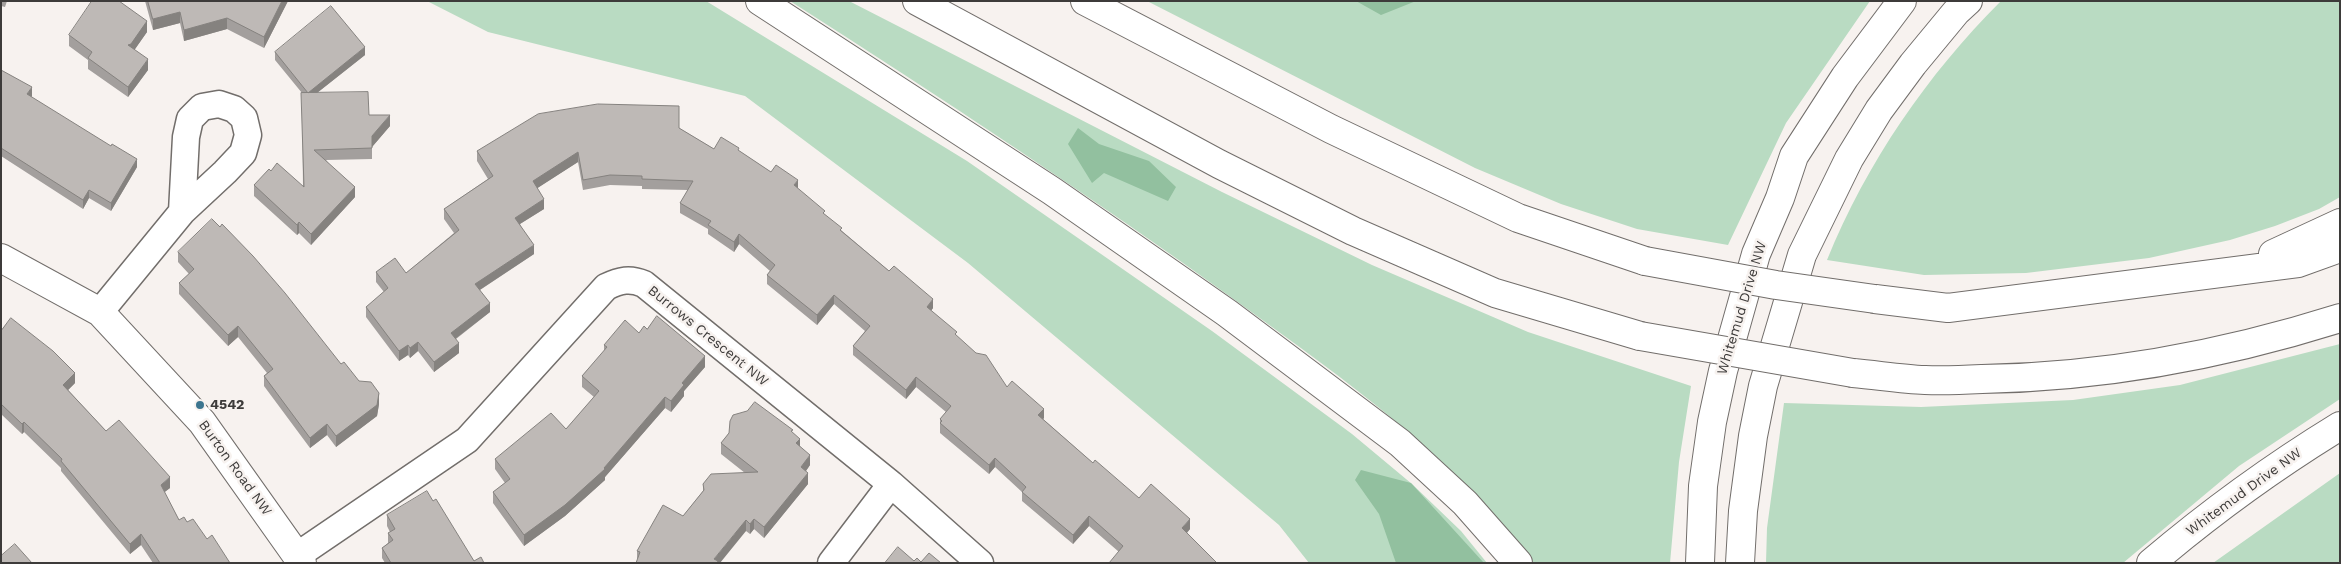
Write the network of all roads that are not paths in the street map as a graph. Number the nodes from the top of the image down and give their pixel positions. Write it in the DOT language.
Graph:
graph roads {
  1 [pos="760,1"];
  2 [pos="917,1"];
  3 [pos="1085,1"];
  4 [pos="1902,1"];
  5 [pos="1968,1"];
  6 [pos="182,212"];
  7 [pos="2340,223"];
  8 [pos="2340,248"];
  9 [pos="1,258"];
  10 [pos="2225,272"];
  11 [pos="100,312"];
  12 [pos="2340,318"];
  13 [pos="2340,426"];
  14 [pos="892,484"];
  15 [pos="300,559"];
  16 [pos="831,563"];
  17 [pos="980,563"];
  18 [pos="1518,563"];
  19 [pos="1700,563"];
  20 [pos="1740,563"];
  21 [pos="2151,563"];
  1 -- 18 [label="main road"];
  2 -- 12 [label="main road, bridge"];
  3 -- 10 [label="main road, bridge"];
  4 -- 19 [label="main road, Whitemud Drive NW"];
  5 -- 20 [label="main road"];
  6 -- 11 [label="street"];
  7 -- 10 [label="main road"];
  8 -- 10 [label="main road"];
  9 -- 11 [label="main road, Burton Road NW"];
  11 -- 15 [label="main road, Burton Road NW"];
  13 -- 21 [label="main road, Whitemud Drive NW"];
  14 -- 15 [label="street, Burrows Crescent NW"];
  14 -- 16 [label="street"];
  14 -- 17 [label="street, Burrows Crescent NW"];
}
